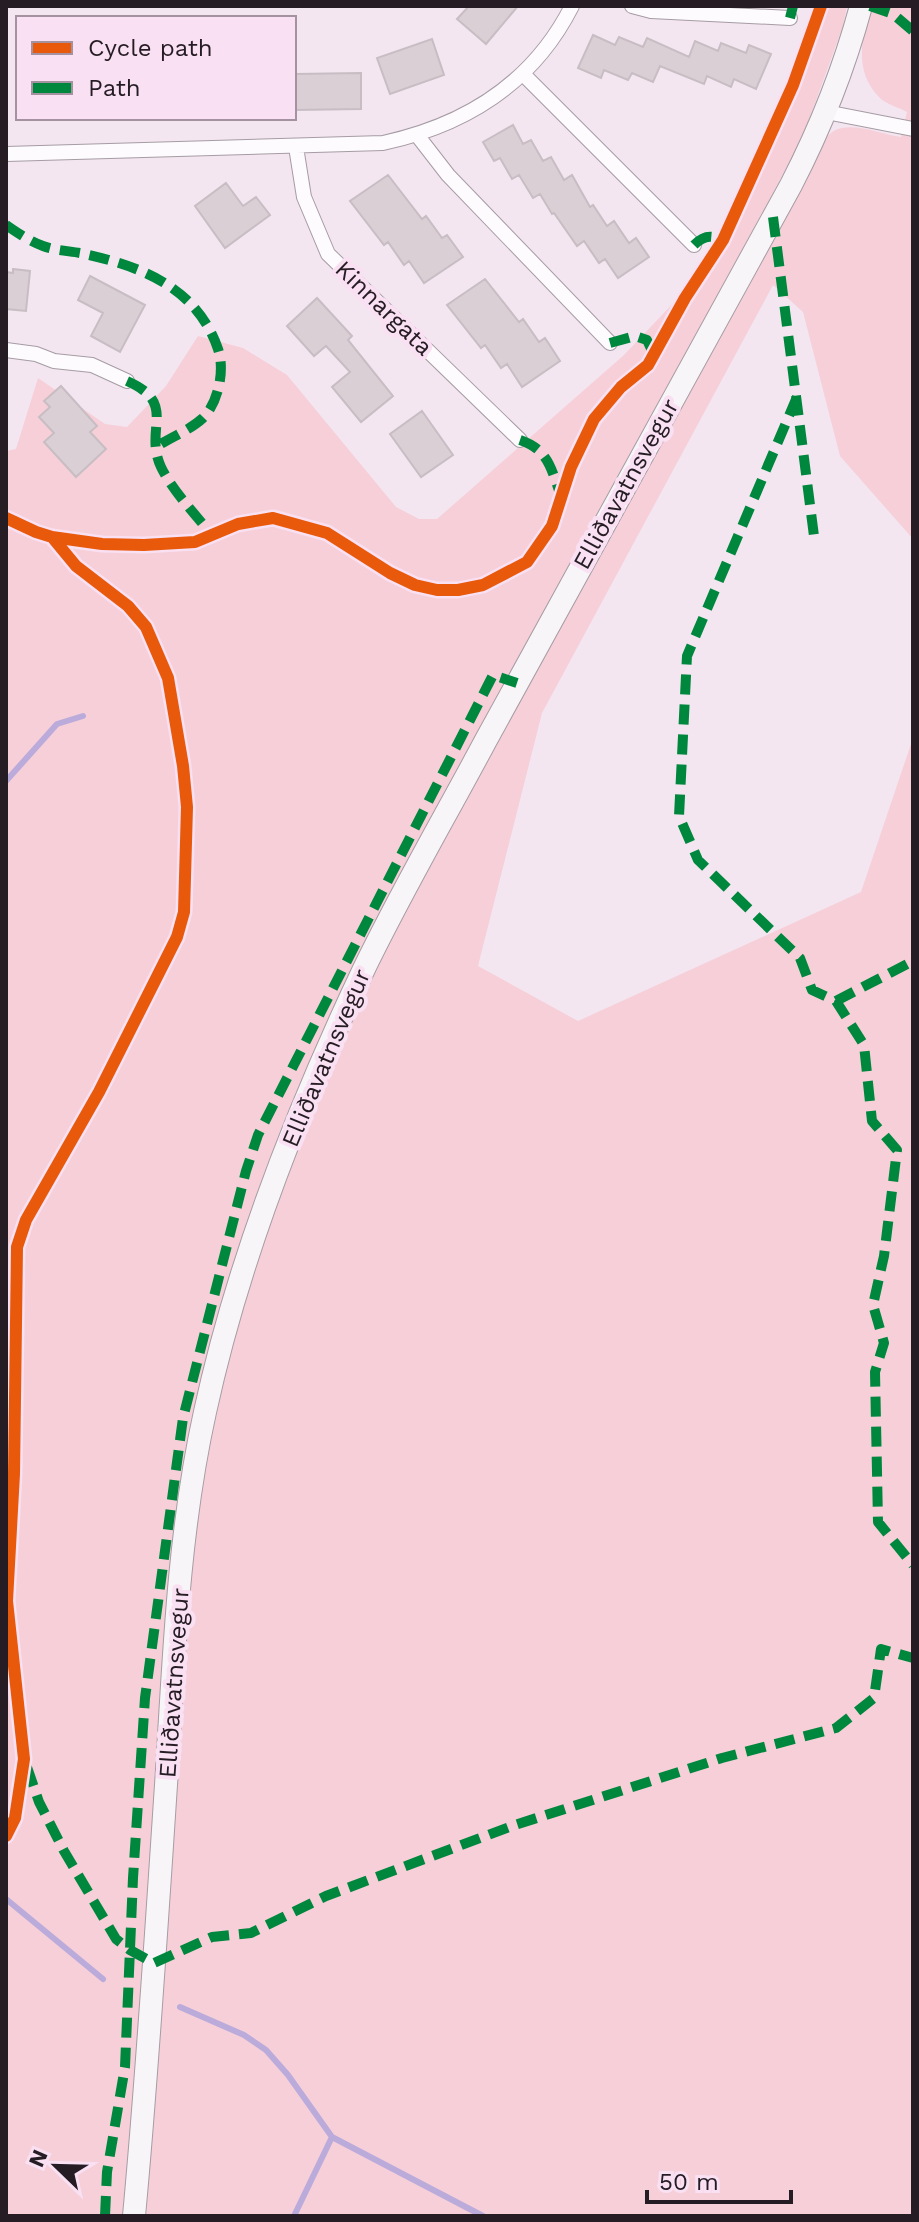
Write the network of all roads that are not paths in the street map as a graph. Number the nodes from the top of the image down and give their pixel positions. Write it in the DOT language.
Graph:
graph roads {
  1 [pos="572,6"];
  2 [pos="632,6"];
  3 [pos="861,6"];
  4 [pos="790,18"];
  5 [pos="523,74"];
  6 [pos="826,112"];
  7 [pos="913,129"];
  8 [pos="417,135"];
  9 [pos="296,147"];
  10 [pos="6,154"];
  11 [pos="694,245"];
  12 [pos="610,343"];
  13 [pos="6,350"];
  14 [pos="127,381"];
  15 [pos="520,440"];
  16 [pos="134,2216"];
  1 -- 5 [label="street"];
  2 -- 4 [label="street"];
  3 -- 6 [label="main road, Elliðavatnsvegur"];
  5 -- 8 [label="street"];
  5 -- 11 [label="street"];
  6 -- 7 [label="street"];
  6 -- 16 [label="main road, Elliðavatnsvegur"];
  8 -- 9 [label="street"];
  8 -- 12 [label="street"];
  9 -- 10 [label="street"];
  9 -- 15 [label="street, Kinnargata"];
  13 -- 14 [label="street"];
}
